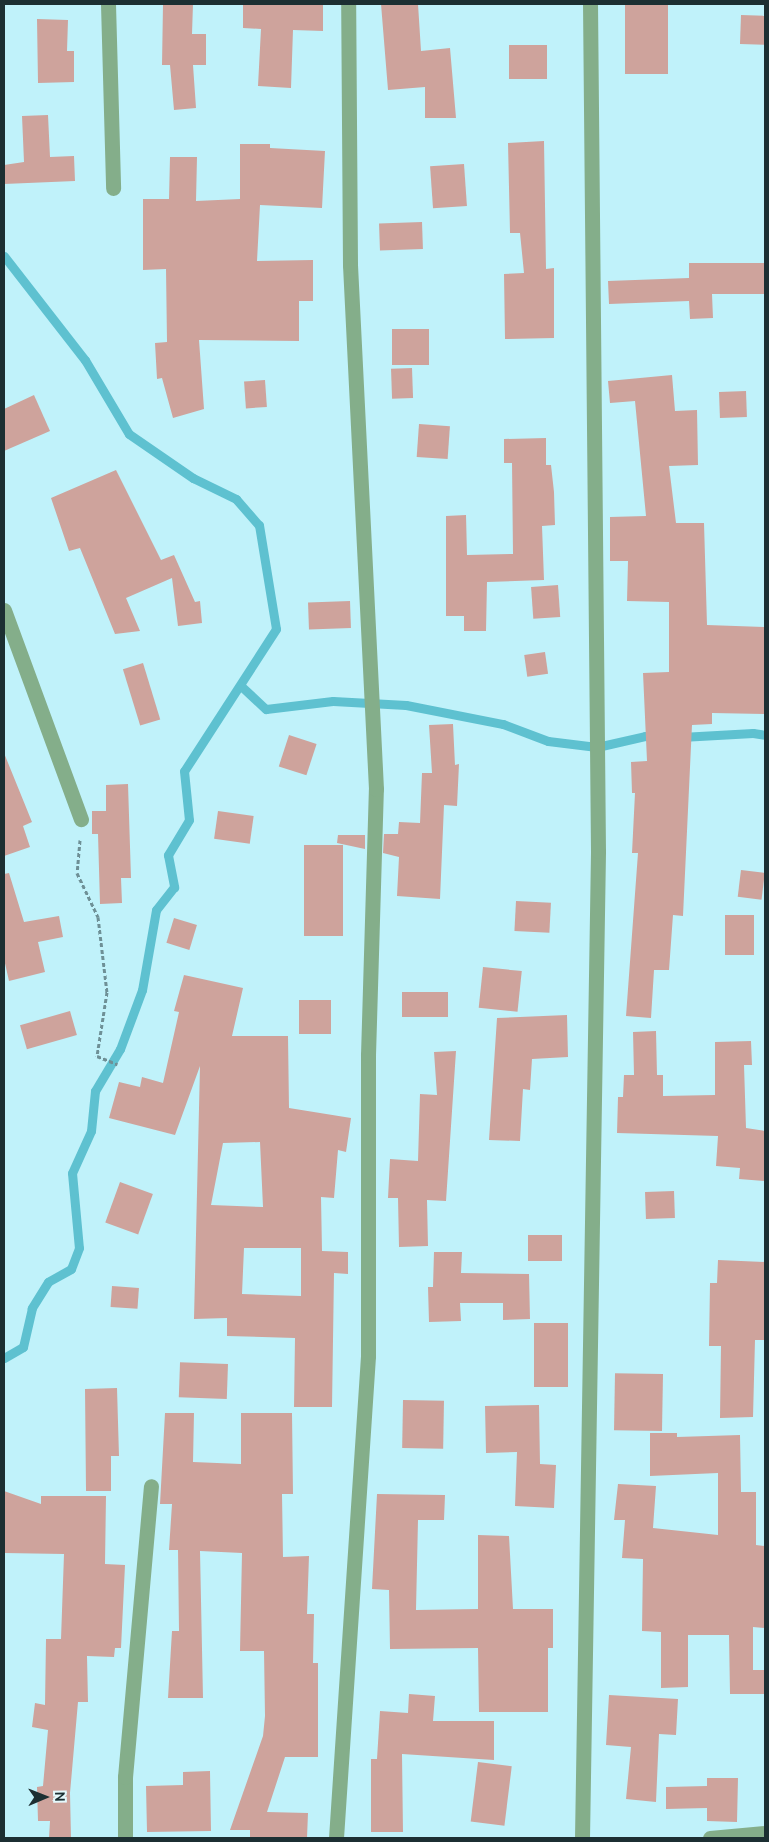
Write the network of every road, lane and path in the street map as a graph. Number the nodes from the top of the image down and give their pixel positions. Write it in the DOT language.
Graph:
graph roads {
  1 [pos="108,4"];
  2 [pos="348,4"];
  3 [pos="590,4"];
  4 [pos="113,188"];
  5 [pos="4,610"];
  6 [pos="81,820"];
  7 [pos="117,1064"];
  8 [pos="151,1486"];
  9 [pos="765,1833"];
  10 [pos="125,1838"];
  11 [pos="336,1838"];
  12 [pos="582,1838"];
  13 [pos="710,1838"];
  1 -- 4 [label="street"];
  2 -- 11 [label="street"];
  3 -- 12 [label="street"];
  5 -- 6 [label="street"];
  6 -- 7 [label="path"];
  8 -- 10 [label="street"];
  9 -- 13 [label="street"];
}
